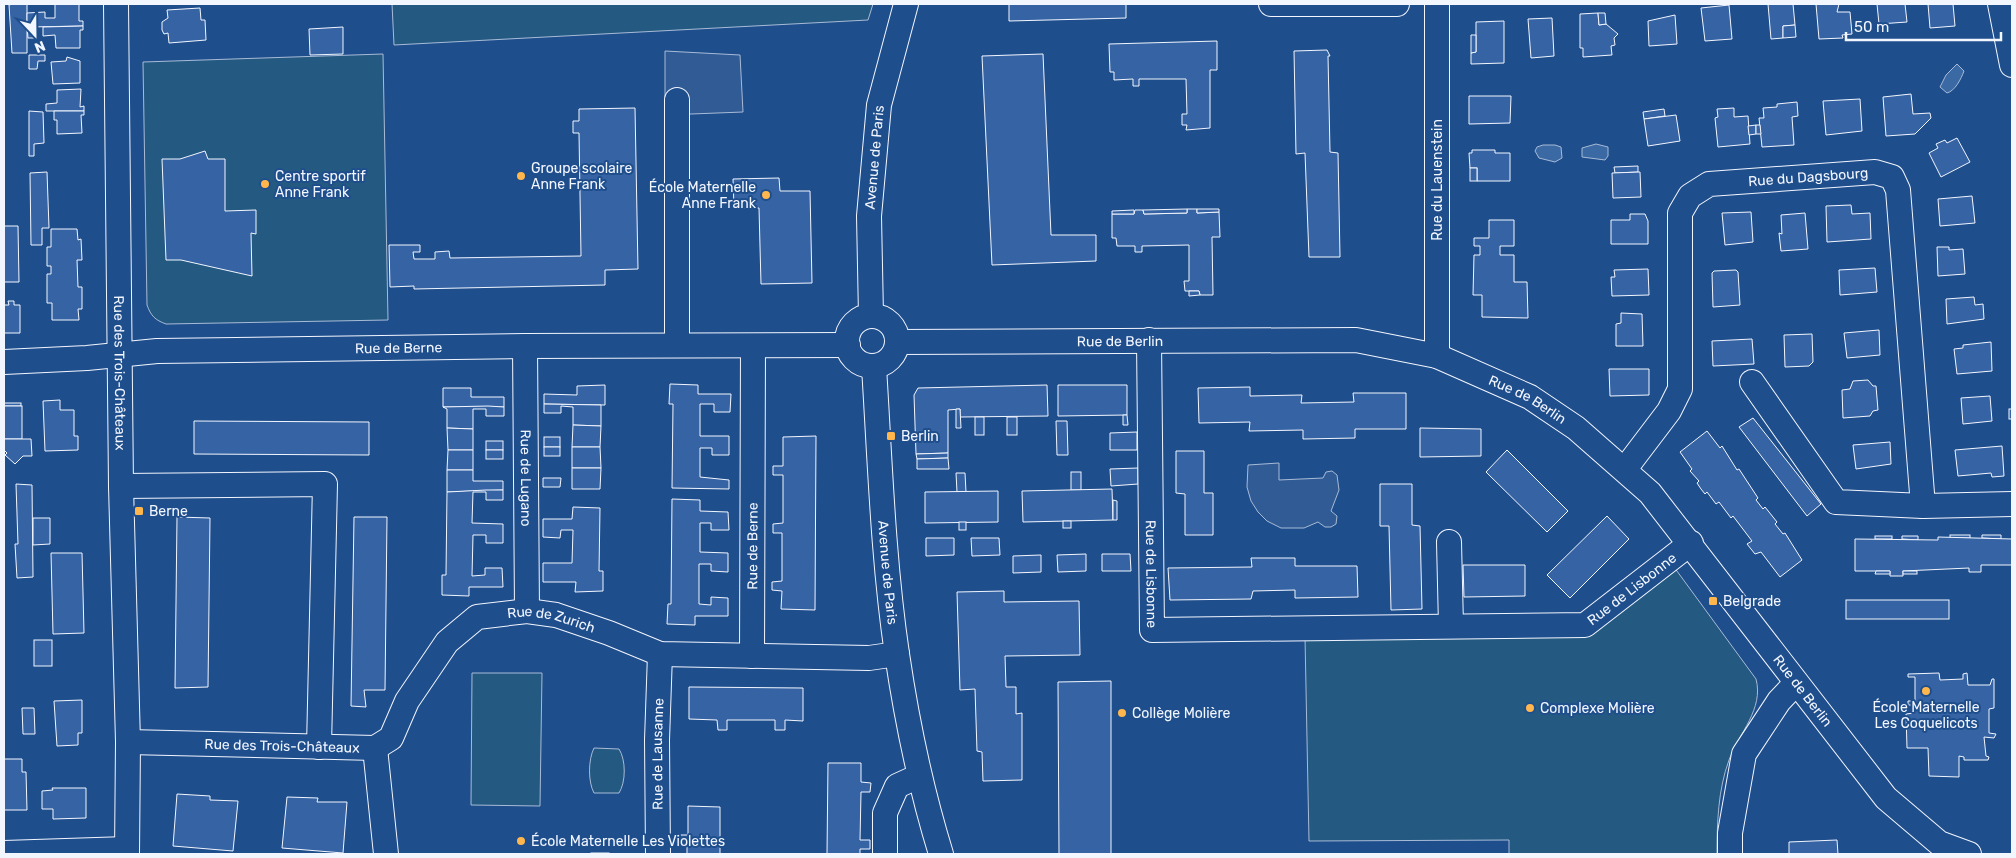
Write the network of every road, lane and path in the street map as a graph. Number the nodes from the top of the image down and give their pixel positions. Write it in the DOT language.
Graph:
graph roads {
  1 [pos="116,4"];
  2 [pos="906,4"];
  3 [pos="1271,4"];
  4 [pos="1397,4"];
  5 [pos="1437,4"];
  6 [pos="2000,4"];
  7 [pos="2012,65"];
  8 [pos="677,100"];
  9 [pos="871,316"];
  10 [pos="1149,340"];
  11 [pos="898,342"];
  12 [pos="677,345"];
  13 [pos="848,345"];
  14 [pos="525,346"];
  15 [pos="753,346"];
  16 [pos="121,354"];
  17 [pos="1437,356"];
  18 [pos="4,362"];
  19 [pos="874,367"];
  20 [pos="1752,382"];
  21 [pos="1625,468"];
  22 [pos="121,486"];
  23 [pos="2012,504"];
  24 [pos="1923,506"];
  25 [pos="1449,542"];
  26 [pos="1691,543"];
  27 [pos="527,611"];
  28 [pos="1451,626"];
  29 [pos="660,654"];
  30 [pos="897,654"];
  31 [pos="752,656"];
  32 [pos="1796,683"];
  33 [pos="128,742"];
  34 [pos="319,747"];
  35 [pos="375,748"];
  36 [pos="919,776"];
  37 [pos="127,852"];
  38 [pos="4,853"];
  39 [pos="386,854"];
  40 [pos="658,854"];
  41 [pos="885,854"];
  42 [pos="941,854"];
  43 [pos="1730,854"];
  44 [pos="1969,854"];
  1 -- 16 [label="street, Rue des Trois-Châteaux"];
  2 -- 9 [label="street, Avenue de Paris"];
  3 -- 4 [label="street"];
  5 -- 17 [label="street, Rue du Lauenstein"];
  6 -- 7 [label="street"];
  8 -- 12 [label="street"];
  9 -- 11 [label="street"];
  9 -- 13 [label="street"];
  10 -- 11 [label="street, Rue de Berlin"];
  10 -- 17 [label="street, Rue de Berlin"];
  10 -- 28 [label="street, Rue de Lisbonne"];
  11 -- 19 [label="street"];
  12 -- 14 [label="street, Rue de Berne"];
  12 -- 15 [label="street, Rue de Berne"];
  13 -- 15 [label="street, Rue de Berne"];
  13 -- 19 [label="street"];
  14 -- 16 [label="street, Rue de Berne"];
  14 -- 27 [label="street, Rue de Lugano"];
  15 -- 31 [label="street, Rue de Berne"];
  16 -- 18 [label="street, Rue de Berne"];
  16 -- 22 [label="street, Rue des Trois-Châteaux"];
  17 -- 21 [label="street, Rue de Berlin"];
  19 -- 30 [label="street, Avenue de Paris"];
  20 -- 24 [label="street"];
  21 -- 24 [label="street, Rue du Dagsbourg"];
  21 -- 26 [label="street, Rue de Berlin"];
  22 -- 33 [label="street, Rue des Trois-Châteaux"];
  22 -- 34 [label="street"];
  23 -- 24 [label="street"];
  25 -- 28 [label="street"];
  26 -- 28 [label="street, Rue de Lisbonne"];
  26 -- 32 [label="street, Rue de Berlin"];
  27 -- 29 [label="street, Rue de Zurich"];
  27 -- 35 [label="street, Rue de Zurich"];
  29 -- 31 [label="street, Rue de Zurich"];
  29 -- 40 [label="street, Rue de Lausanne"];
  30 -- 31 [label="street, Rue de Zurich"];
  30 -- 36 [label="street, Avenue de Paris"];
  32 -- 43 [label="street"];
  32 -- 44 [label="street, Rue de Berlin"];
  33 -- 34 [label="street, Rue des Trois-Châteaux"];
  33 -- 37 [label="street, Rue des Trois-Châteaux"];
  34 -- 35 [label="street, Rue des Trois-Châteaux"];
  35 -- 39 [label="street"];
  36 -- 41 [label="street"];
  36 -- 42 [label="street, Avenue de Paris"];
  37 -- 38 [label="street"];
}
